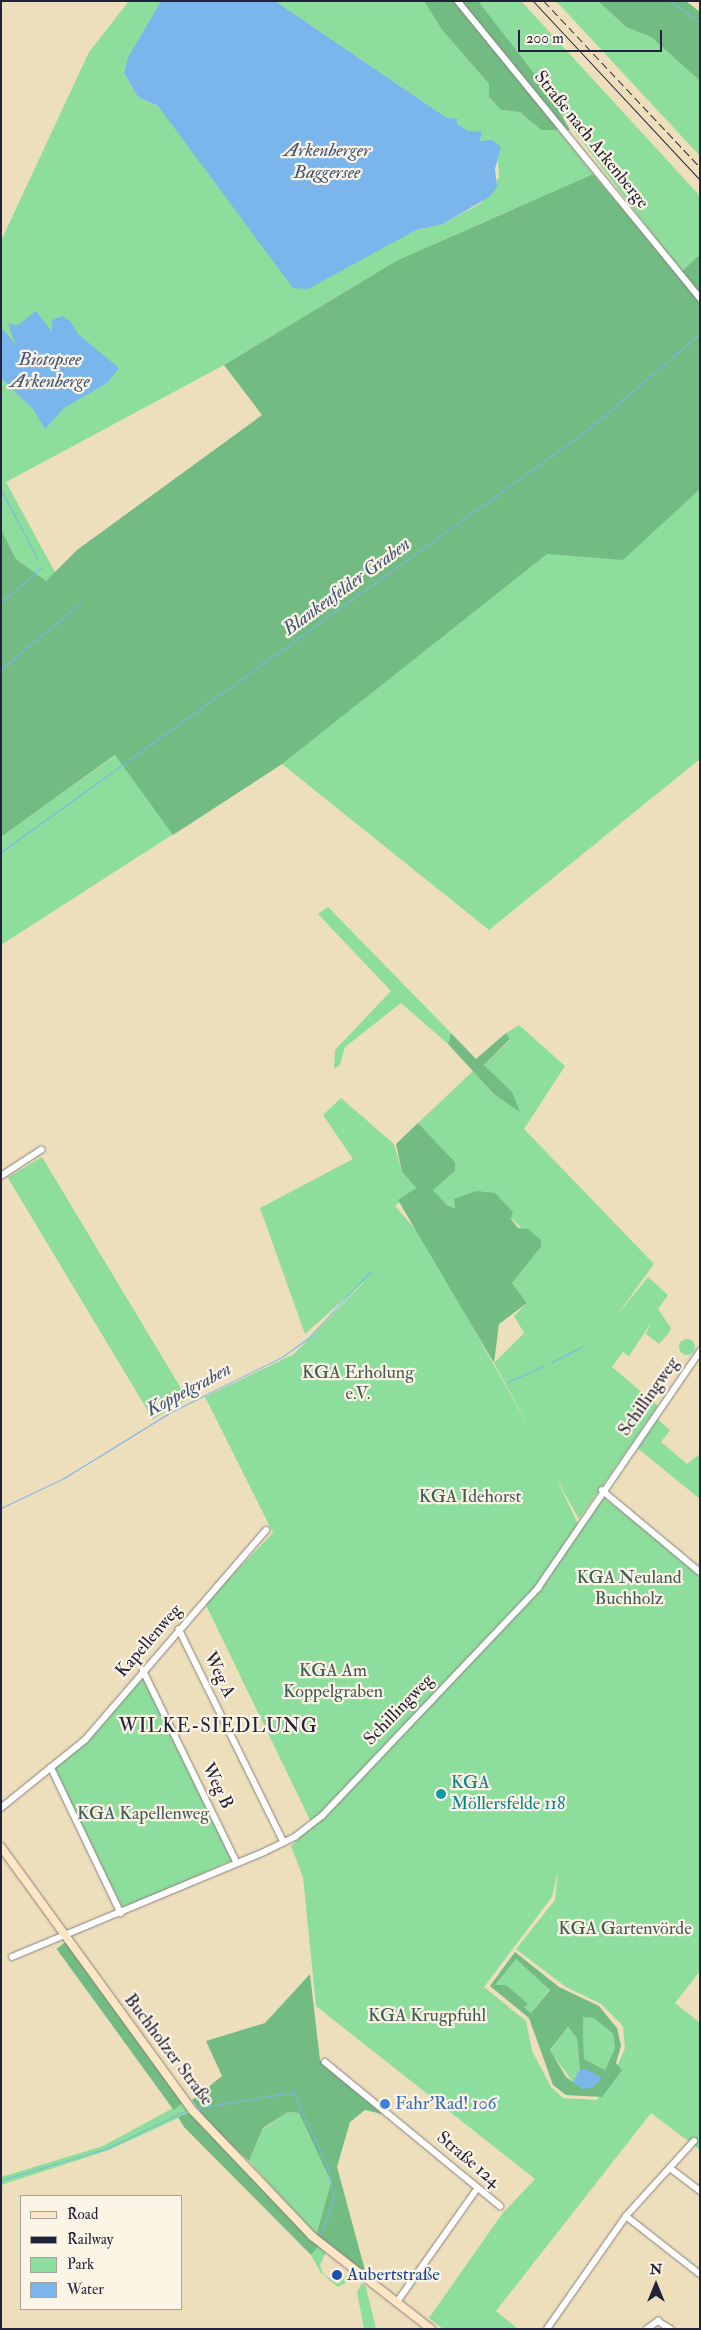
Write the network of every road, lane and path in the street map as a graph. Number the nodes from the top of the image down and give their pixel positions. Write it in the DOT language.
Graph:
graph roads {
  1 [pos="458,1"];
  2 [pos="700,298"];
  3 [pos="41,1150"];
  4 [pos="1,1176"];
  5 [pos="700,1351"];
  6 [pos="602,1490"];
  7 [pos="266,1530"];
  8 [pos="700,1572"];
  9 [pos="179,1629"];
  10 [pos="144,1670"];
  11 [pos="51,1768"];
  12 [pos="1,1808"];
  13 [pos="284,1842"];
  14 [pos="1,1847"];
  15 [pos="236,1861"];
  16 [pos="121,1913"];
  17 [pos="65,1936"];
  18 [pos="12,1957"];
  19 [pos="325,2062"];
  20 [pos="694,2141"];
  21 [pos="670,2168"];
  22 [pos="477,2189"];
  23 [pos="700,2191"];
  24 [pos="500,2206"];
  25 [pos="626,2216"];
  26 [pos="700,2274"];
  27 [pos="397,2302"];
  28 [pos="431,2329"];
  29 [pos="547,2329"];
  30 [pos="647,2329"];
  31 [pos="671,2329"];
  1 -- 2 [label="street, Straße nach Arkenberge"];
  3 -- 4 [label="street"];
  5 -- 6 [label="street, Schillingweg"];
  6 -- 8 [label="street"];
  6 -- 13 [label="street, Schillingweg"];
  7 -- 9 [label="street, Kapellenweg"];
  9 -- 10 [label="street, Kapellenweg"];
  9 -- 13 [label="street, Weg A"];
  10 -- 11 [label="street, Kapellenweg"];
  10 -- 15 [label="street, Weg B"];
  11 -- 12 [label="street, Kapellenweg"];
  11 -- 16 [label="street"];
  13 -- 15 [label="street, Schillingweg"];
  14 -- 17 [label="street, Buchholzer Straße"];
  15 -- 16 [label="street, Schillingweg"];
  16 -- 17 [label="street, Schillingweg"];
  17 -- 18 [label="street, Schillingweg"];
  17 -- 27 [label="street, Buchholzer Straße"];
  19 -- 22 [label="street, Straße 124"];
  20 -- 21 [label="street"];
  21 -- 23 [label="street"];
  21 -- 25 [label="street"];
  22 -- 24 [label="street, Straße 124"];
  22 -- 27 [label="street"];
  25 -- 26 [label="street"];
  25 -- 29 [label="street"];
  27 -- 28 [label="street, Buchholzer Straße"];
  30 -- 31 [label="street"];
}
